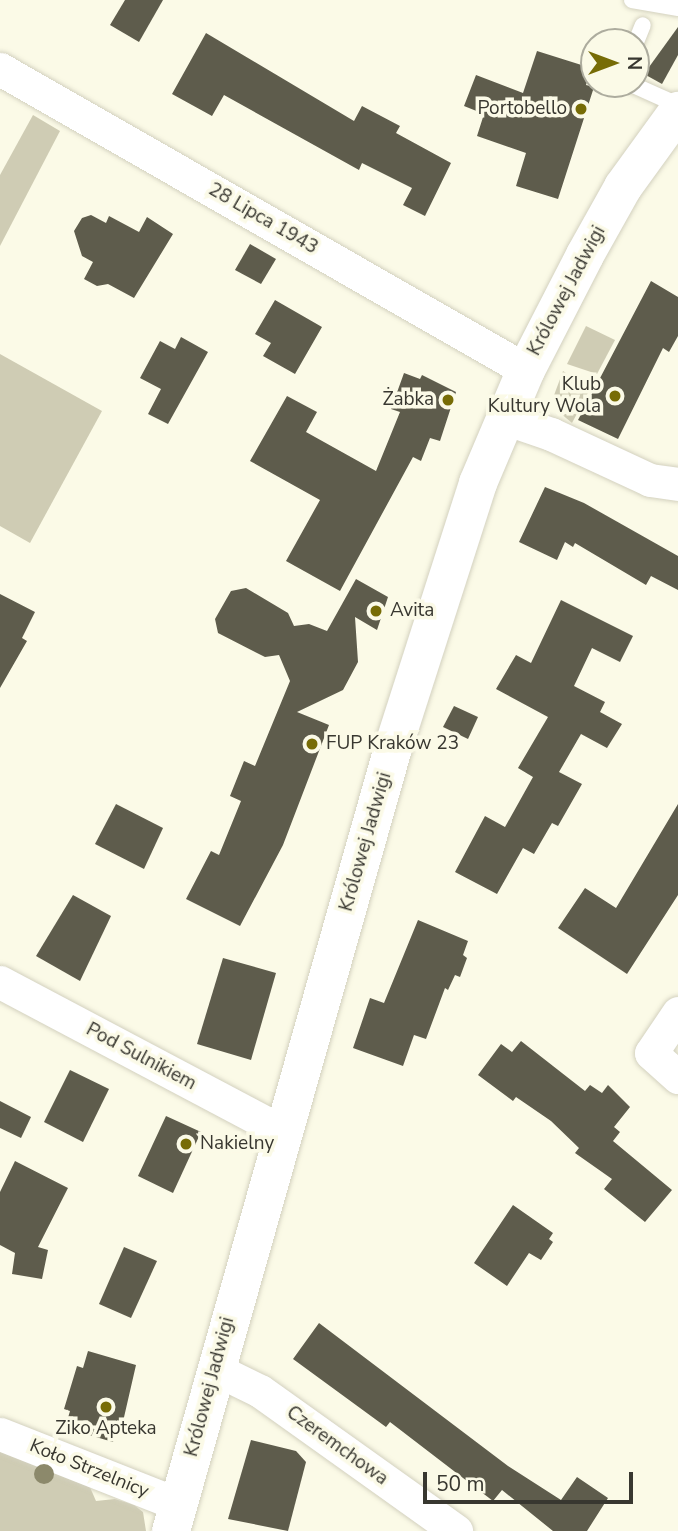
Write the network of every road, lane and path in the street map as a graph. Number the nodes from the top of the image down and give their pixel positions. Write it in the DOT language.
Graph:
graph roads {
  1 [pos="632,0"];
  2 [pos="678,8"];
  3 [pos="643,25"];
  4 [pos="642,28"];
  5 [pos="0,69"];
  6 [pos="650,92"];
  7 [pos="678,105"];
  8 [pos="678,111"];
  9 [pos="526,370"];
  10 [pos="504,418"];
  11 [pos="678,484"];
  12 [pos="0,982"];
  13 [pos="678,1013"];
  14 [pos="678,1077"];
  15 [pos="282,1131"];
  16 [pos="215,1369"];
  17 [pos="0,1434"];
  18 [pos="175,1518"];
  19 [pos="456,1531"];
  1 -- 2 [label="lane"];
  3 -- 4 [label="lane"];
  5 -- 9 [label="street, 28 Lipca 1943"];
  6 -- 7 [label="lane"];
  8 -- 9 [label="street, Królowej Jadwigi"];
  9 -- 10 [label="street, Królowej Jadwigi"];
  10 -- 11 [label="street"];
  10 -- 15 [label="street, Królowej Jadwigi"];
  12 -- 15 [label="street, Pod Sulnikiem"];
  13 -- 14 [label="street"];
  15 -- 16 [label="street, Królowej Jadwigi"];
  16 -- 18 [label="street, Królowej Jadwigi"];
  16 -- 19 [label="street, Czeremchowa"];
  17 -- 18 [label="street, Koło Strzelnicy"];
}
